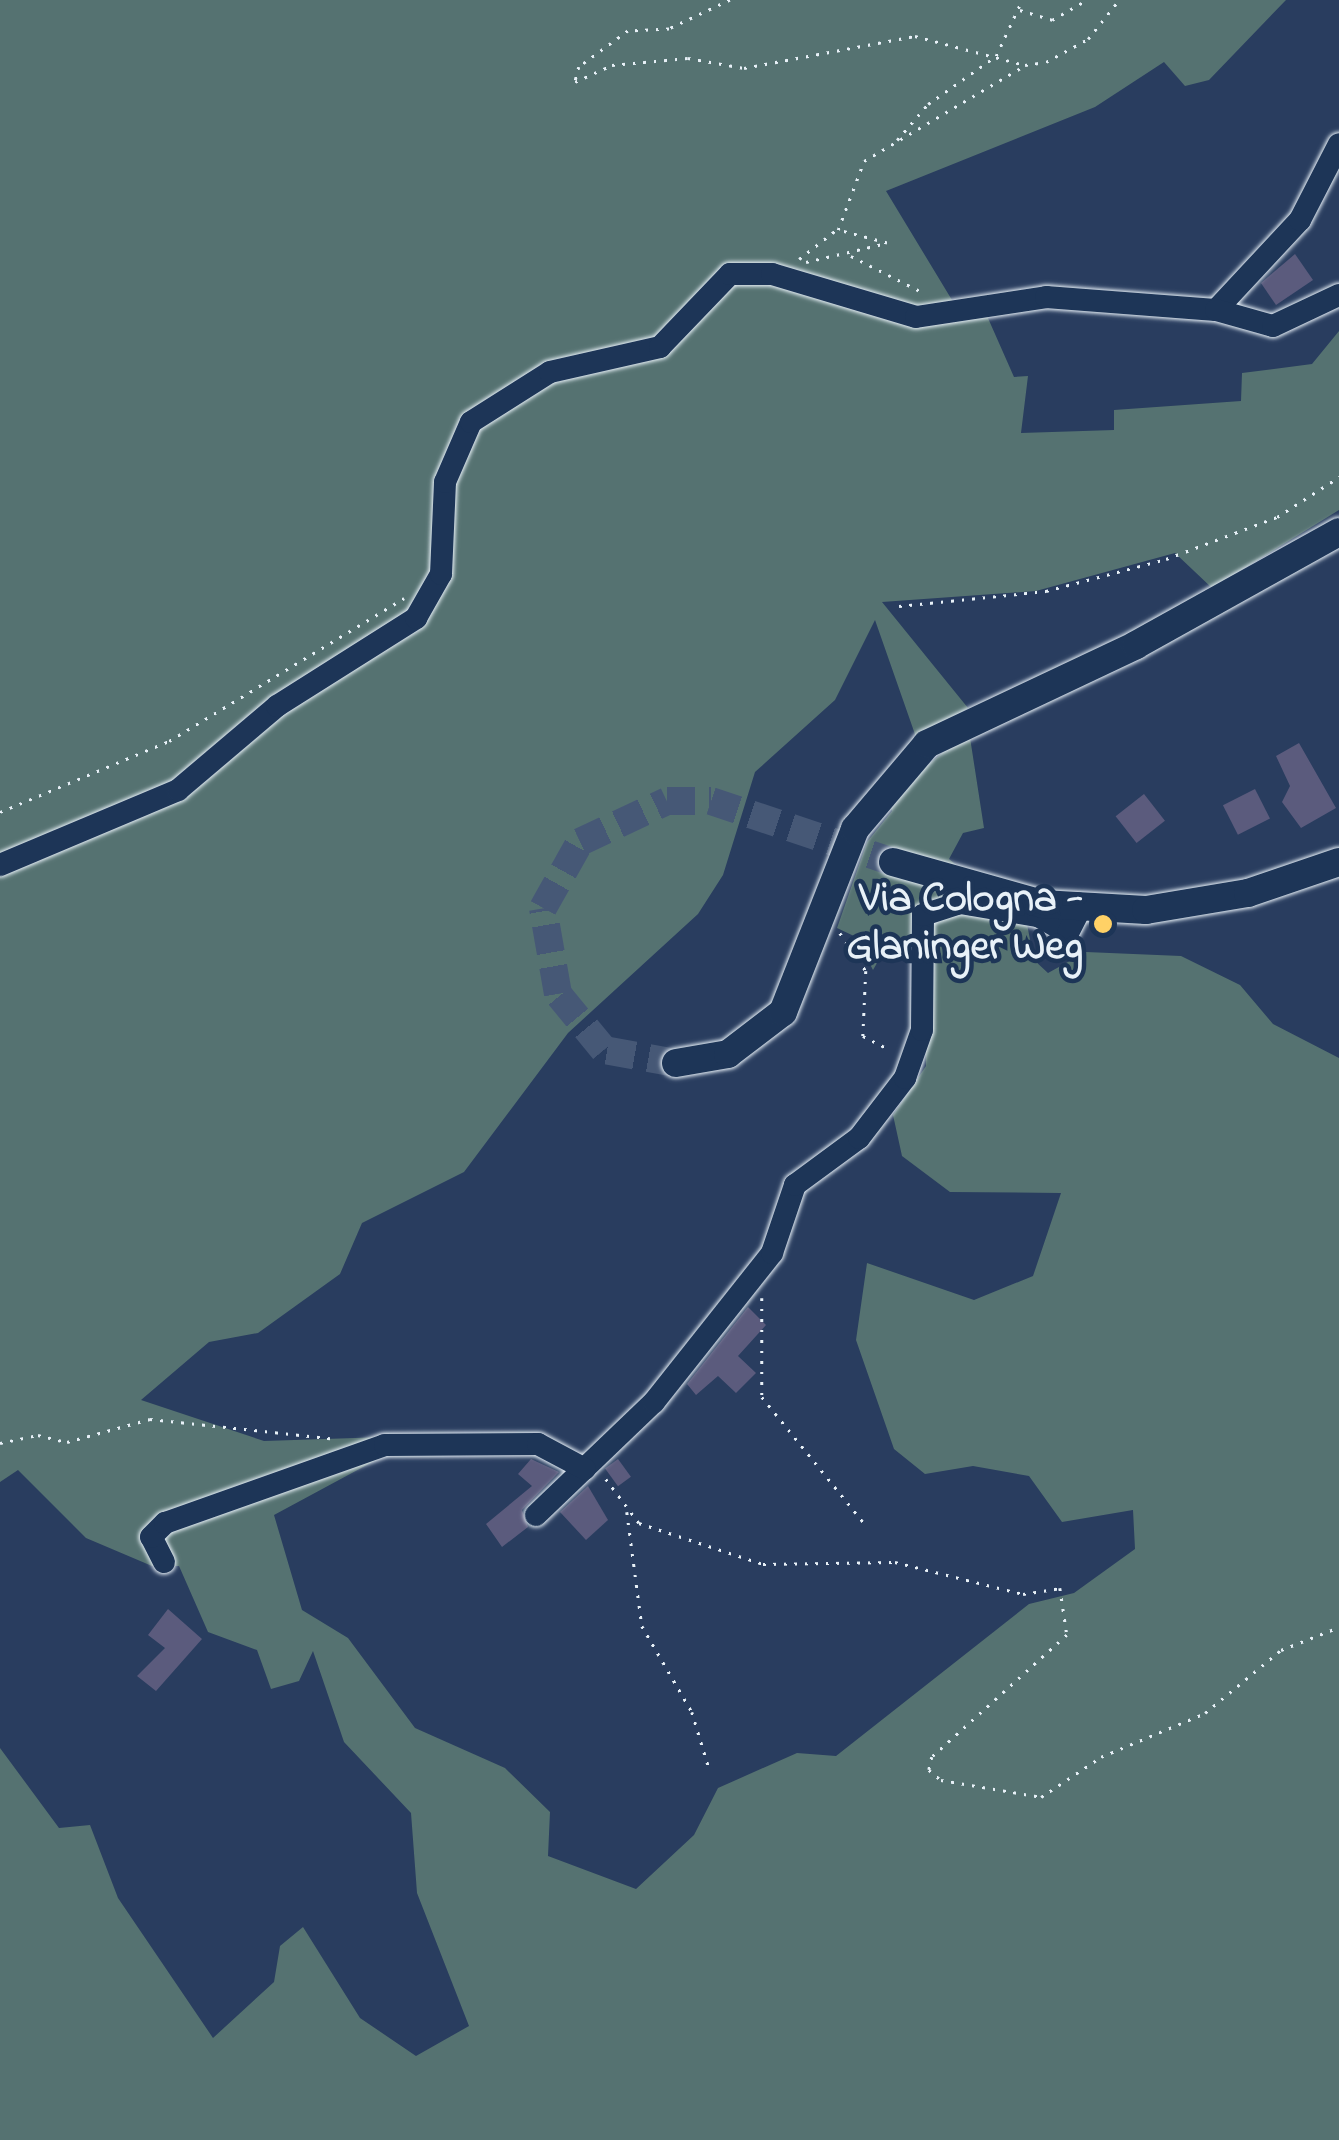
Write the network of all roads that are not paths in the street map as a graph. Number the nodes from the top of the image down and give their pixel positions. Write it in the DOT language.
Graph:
graph roads {
  1 [pos="1339,144"];
  2 [pos="1339,295"];
  3 [pos="1216,310"];
  4 [pos="1339,532"];
  5 [pos="893,862"];
  6 [pos="1339,862"];
  7 [pos="0,865"];
  8 [pos="1080,908"];
  9 [pos="676,1063"];
  10 [pos="585,1469"];
  11 [pos="536,1515"];
  12 [pos="164,1562"];
  1 -- 3 [label="street"];
  2 -- 3 [label="street"];
  3 -- 7 [label="street"];
  4 -- 9 [label="main road"];
  5 -- 8 [label="main road"];
  6 -- 8 [label="main road"];
  8 -- 10 [label="street"];
  10 -- 11 [label="street"];
  10 -- 12 [label="street"];
}
